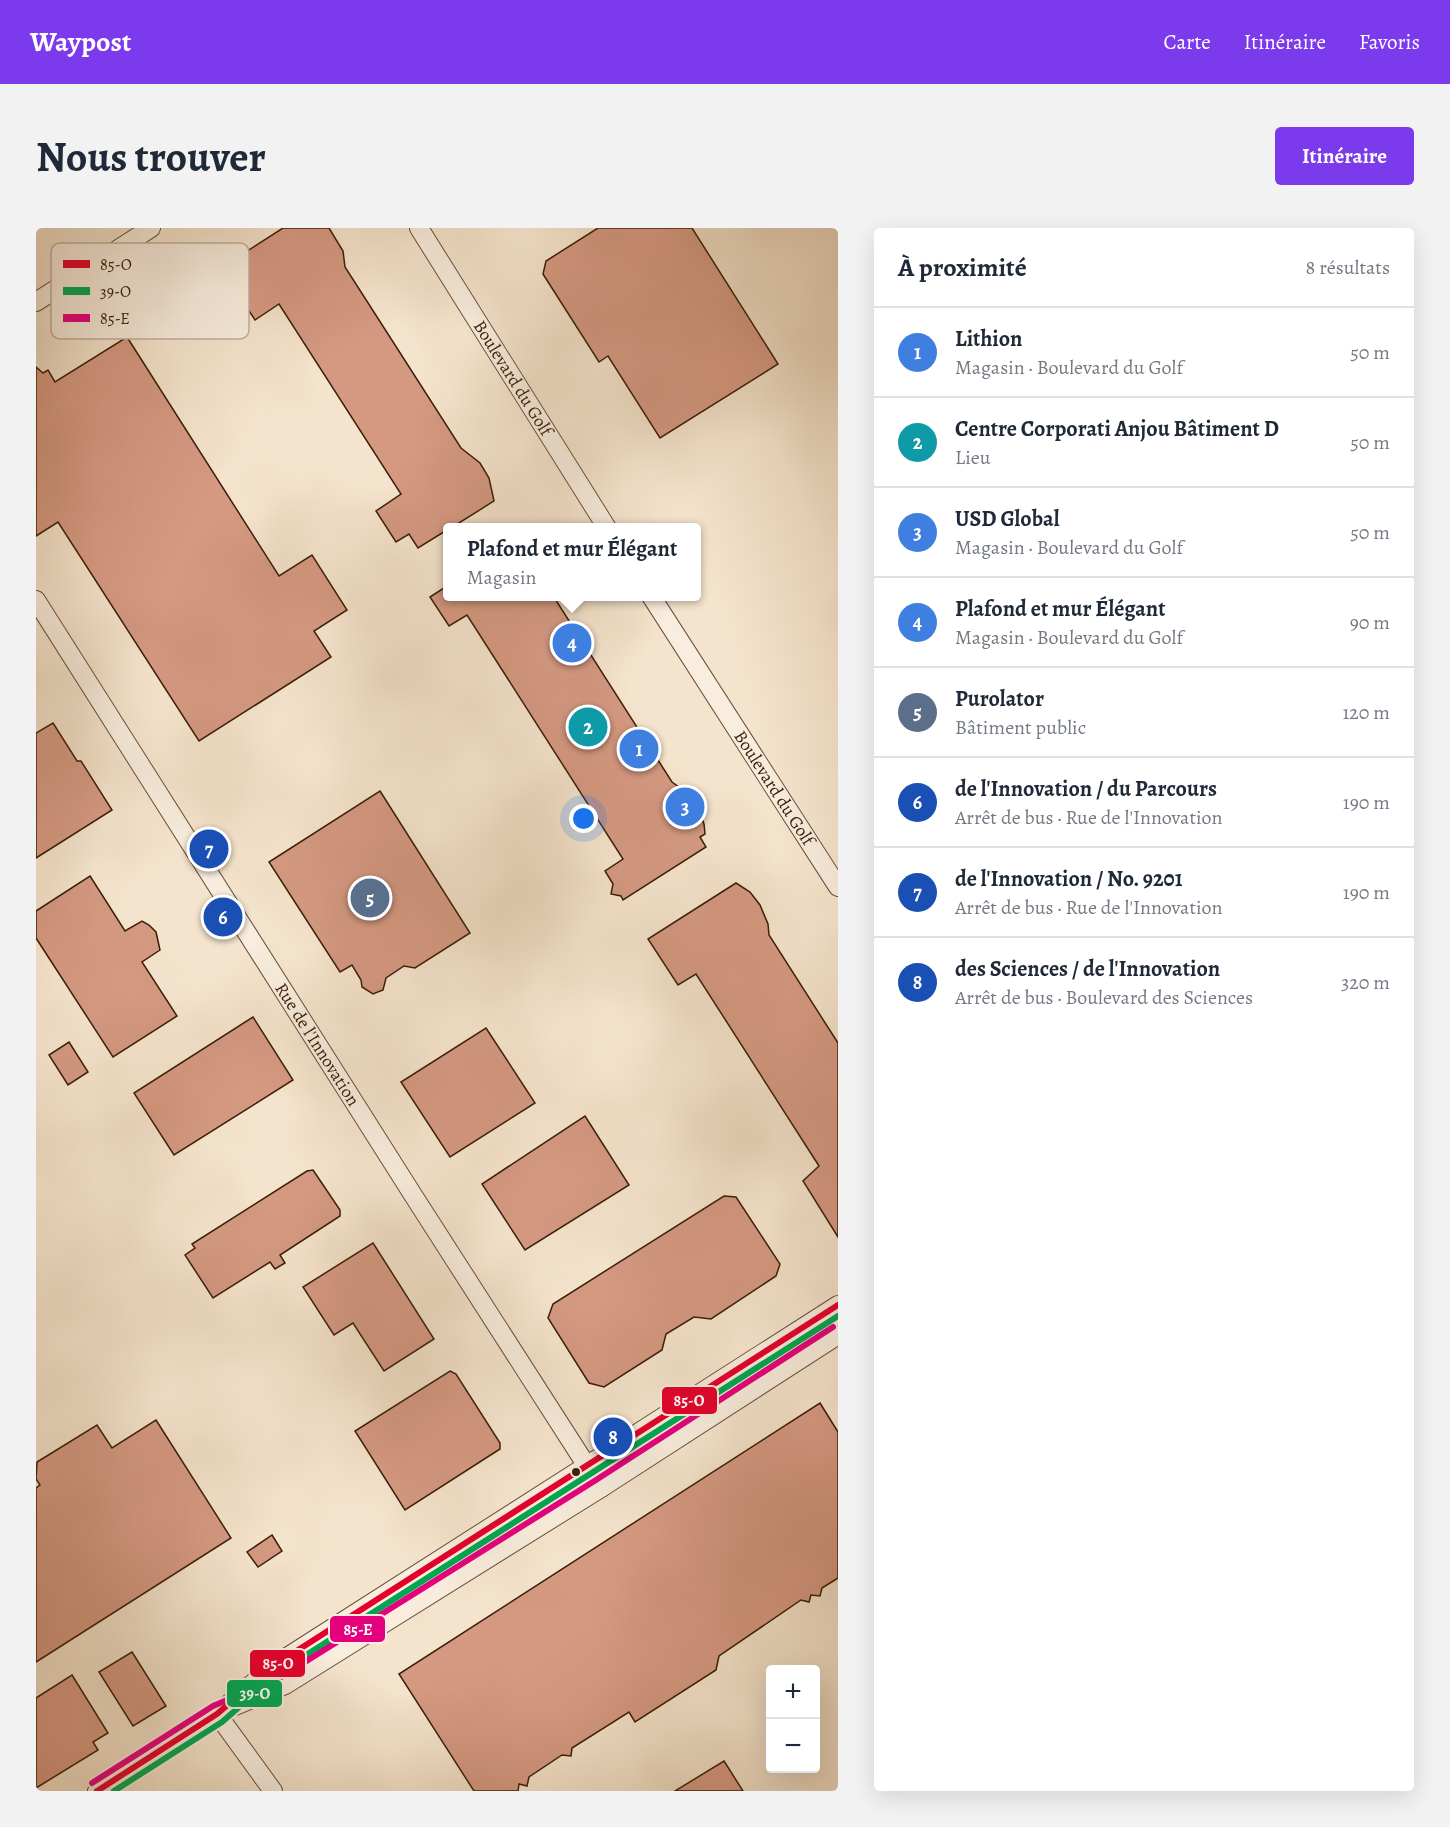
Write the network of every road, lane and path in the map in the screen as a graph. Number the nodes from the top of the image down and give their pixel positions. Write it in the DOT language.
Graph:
graph roads {
  1 [pos="152,228"];
  2 [pos="419,228"];
  3 [pos="128,243"];
  4 [pos="51,292"];
  5 [pos="36,302"];
  6 [pos="604,523"];
  7 [pos="36,600"];
  8 [pos="654,601"];
  9 [pos="838,887"];
  10 [pos="838,1305"];
  11 [pos="838,1335"];
  12 [pos="586,1465"];
  13 [pos="601,1488"];
  14 [pos="217,1714"];
  15 [pos="97,1791"];
  16 [pos="273,1791"];
  1 -- 3 [label="street"];
  2 -- 6 [label="street, Boulevard du Golf"];
  4 -- 5 [label="street"];
  7 -- 12 [label="street, Rue de l'Innovation"];
  8 -- 9 [label="street, Boulevard du Golf"];
  10 -- 12 [label="street"];
  11 -- 13 [label="street"];
  12 -- 13 [label="street, Rue de l'Innovation"];
  12 -- 14 [label="street"];
  13 -- 14 [label="street"];
  14 -- 15 [label="street"];
  14 -- 16 [label="street"];
}
